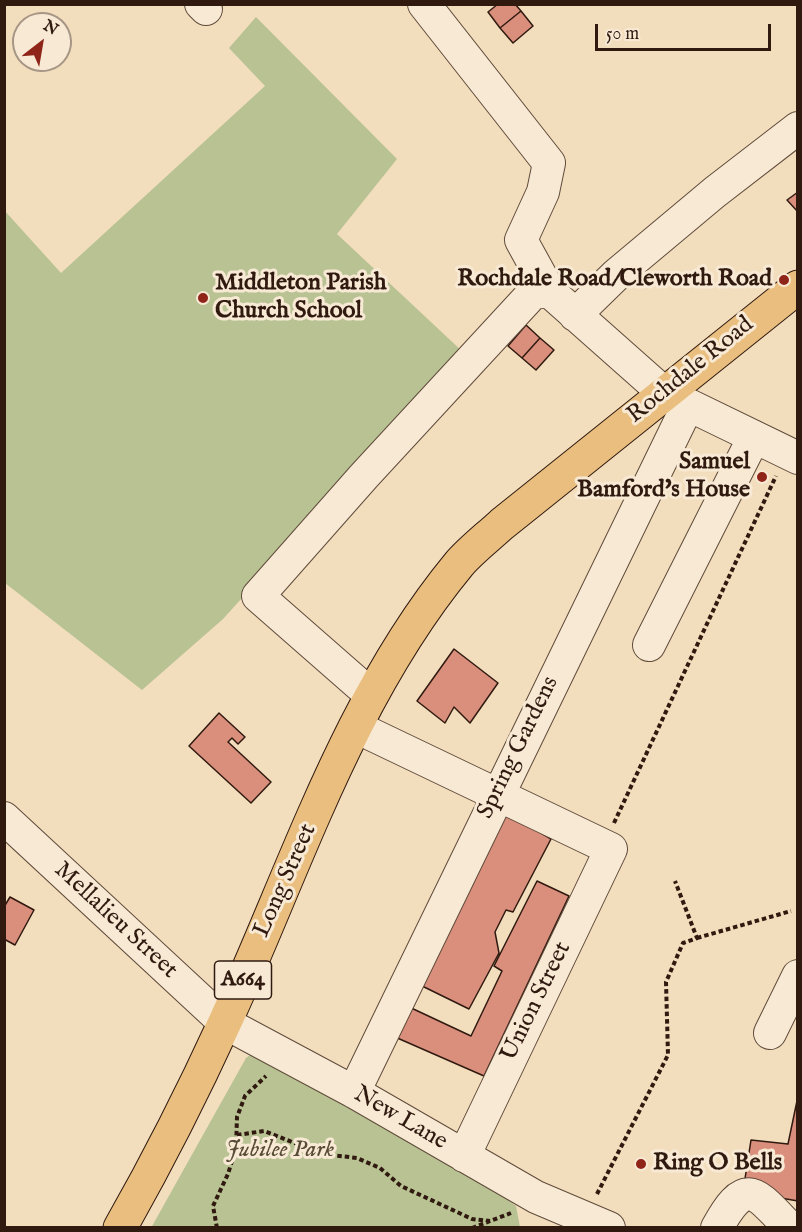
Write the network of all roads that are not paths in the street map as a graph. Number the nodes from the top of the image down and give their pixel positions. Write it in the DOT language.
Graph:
graph roads {
  1 [pos="424,4"];
  2 [pos="798,128"];
  3 [pos="798,287"];
  4 [pos="549,291"];
  5 [pos="575,315"];
  6 [pos="676,399"];
  7 [pos="754,436"];
  8 [pos="793,456"];
  9 [pos="649,645"];
  10 [pos="371,695"];
  11 [pos="356,727"];
  12 [pos="496,794"];
  13 [pos="4,818"];
  14 [pos="798,976"];
  15 [pos="225,1023"];
  16 [pos="770,1033"];
  17 [pos="354,1092"];
  18 [pos="464,1156"];
  19 [pos="584,1222"];
  20 [pos="120,1227"];
  21 [pos="717,1227"];
  22 [pos="790,1227"];
  1 -- 4 [label="street"];
  2 -- 5 [label="street"];
  3 -- 6 [label="main road, Rochdale Road / A664"];
  4 -- 5 [label="street"];
  4 -- 10 [label="street"];
  5 -- 6 [label="street"];
  6 -- 7 [label="street"];
  6 -- 10 [label="main road, Rochdale Road / A664"];
  6 -- 12 [label="street, Spring Gardens"];
  7 -- 8 [label="street"];
  7 -- 9 [label="street"];
  10 -- 11 [label="main road, Rochdale Road / A664"];
  11 -- 12 [label="street"];
  11 -- 15 [label="main road, Long Street / A664"];
  12 -- 17 [label="street, Spring Gardens"];
  12 -- 18 [label="street, Union Street"];
  13 -- 15 [label="street, Mellalieu Street"];
  14 -- 16 [label="street"];
  15 -- 17 [label="street, New Lane"];
  15 -- 20 [label="main road, Long Street / A664"];
  17 -- 18 [label="street, New Lane"];
  18 -- 19 [label="street, New Lane"];
  21 -- 22 [label="street"];
}
